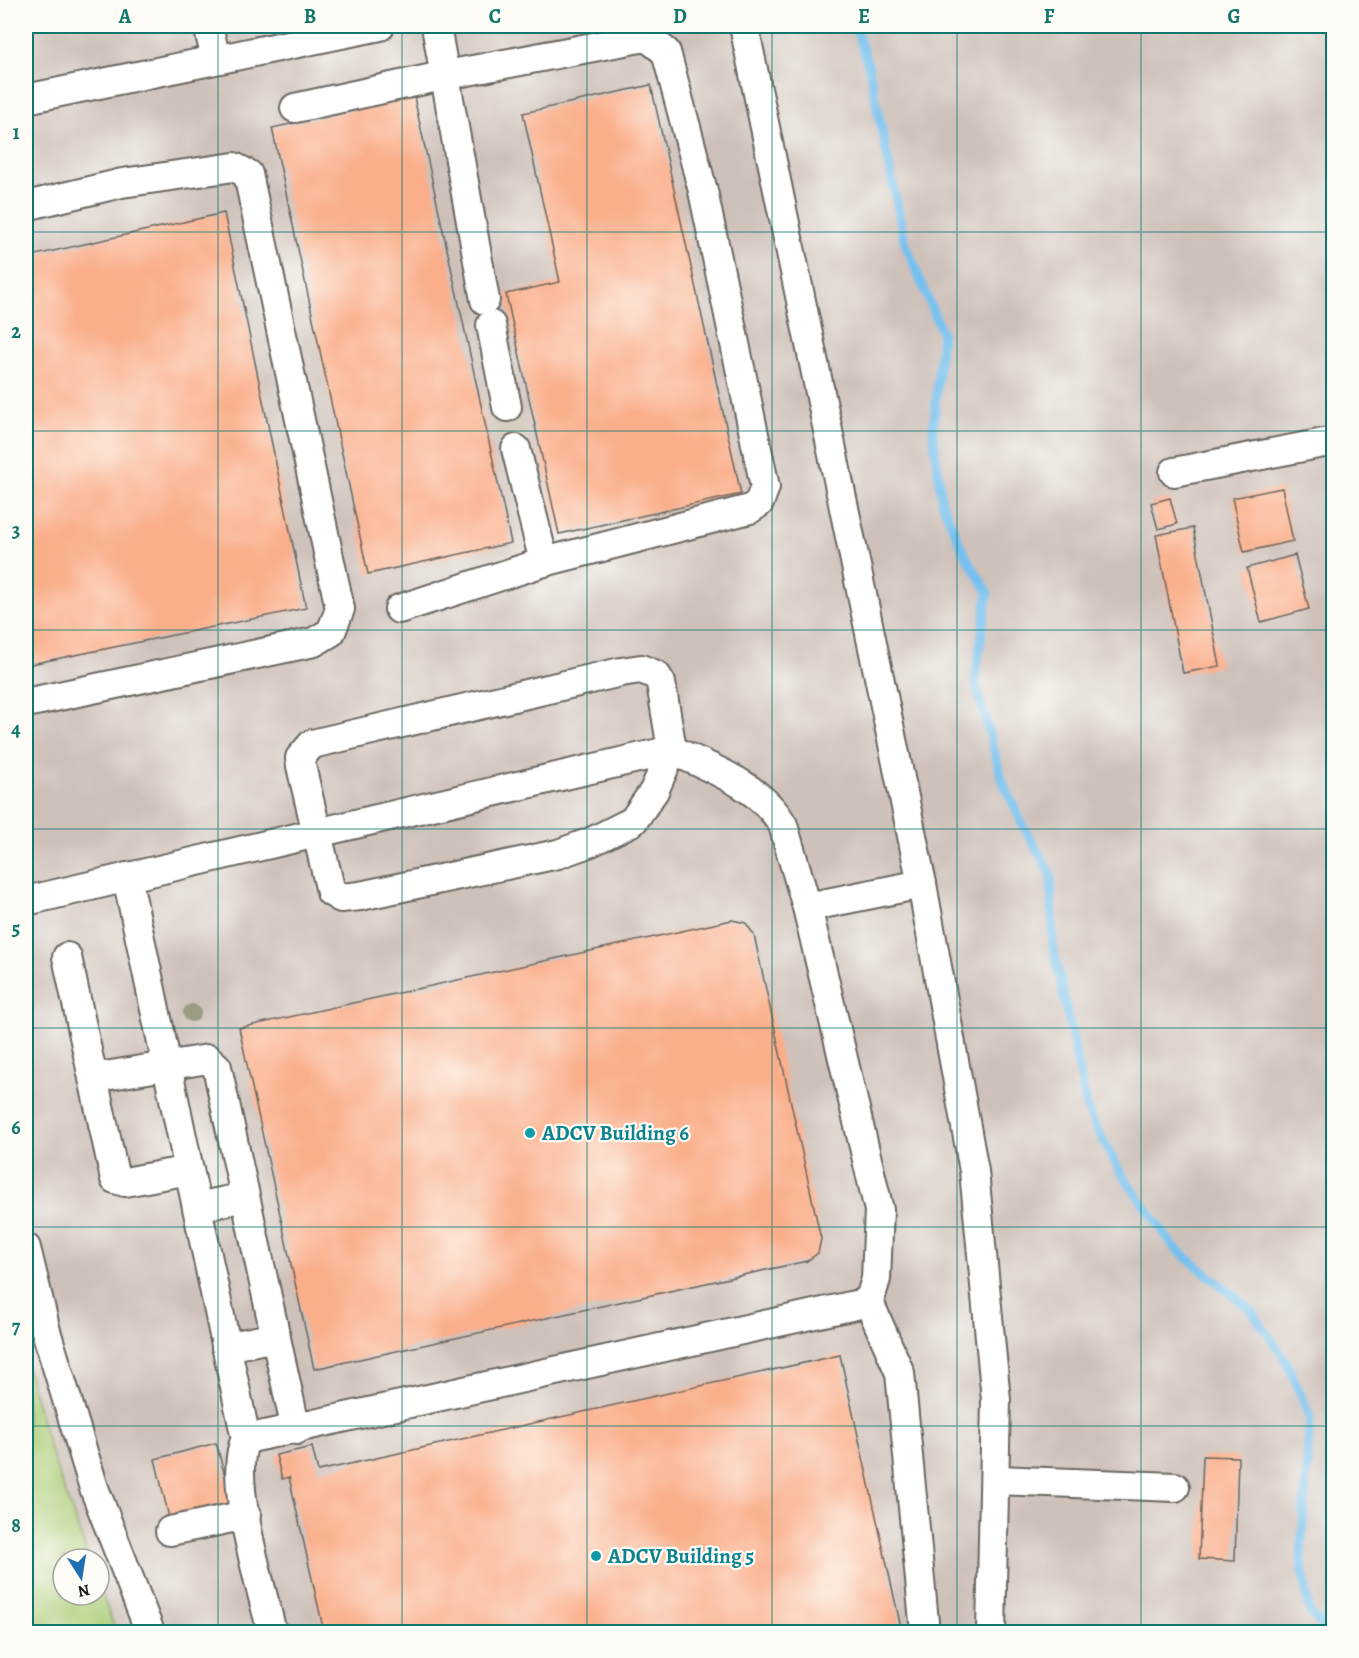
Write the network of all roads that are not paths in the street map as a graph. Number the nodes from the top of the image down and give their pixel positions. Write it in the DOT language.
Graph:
graph roads {
  1 [pos="208,26"];
  2 [pos="380,26"];
  3 [pos="436,26"];
  4 [pos="744,26"];
  5 [pos="216,59"];
  6 [pos="447,75"];
  7 [pos="26,99"];
  8 [pos="295,108"];
  9 [pos="26,206"];
  10 [pos="507,407"];
  11 [pos="1334,441"];
  12 [pos="516,449"];
  13 [pos="1174,472"];
  14 [pos="544,562"];
  15 [pos="399,609"];
  16 [pos="26,703"];
  17 [pos="672,750"];
  18 [pos="316,832"];
  19 [pos="127,877"];
  20 [pos="922,884"];
  21 [pos="26,901"];
  22 [pos="807,907"];
  23 [pos="68,957"];
  24 [pos="167,1066"];
  25 [pos="93,1078"];
  26 [pos="189,1170"];
  27 [pos="245,1197"];
  28 [pos="197,1207"];
  29 [pos="26,1248"];
  30 [pos="869,1302"];
  31 [pos="276,1337"];
  32 [pos="226,1347"];
  33 [pos="296,1430"];
  34 [pos="246,1439"];
  35 [pos="996,1480"];
  36 [pos="1175,1487"];
  37 [pos="246,1515"];
  38 [pos="170,1531"];
  39 [pos="150,1632"];
  40 [pos="272,1632"];
  41 [pos="924,1632"];
  42 [pos="991,1632"];
  1 -- 5 [label="street"];
  2 -- 5 [label="street"];
  3 -- 6 [label="street"];
  4 -- 20 [label="street"];
  5 -- 7 [label="street"];
  6 -- 8 [label="street"];
  6 -- 10 [label="street"];
  6 -- 14 [label="street"];
  9 -- 16 [label="street"];
  11 -- 13 [label="street"];
  12 -- 14 [label="street"];
  14 -- 15 [label="street"];
  17 -- 18 [label="street"];
  17 -- 18 [label="street"];
  17 -- 18 [label="street"];
  17 -- 22 [label="street"];
  18 -- 19 [label="street"];
  19 -- 21 [label="street"];
  19 -- 24 [label="street"];
  20 -- 22 [label="street"];
  20 -- 35 [label="street"];
  22 -- 30 [label="street"];
  23 -- 25 [label="street"];
  24 -- 25 [label="street"];
  24 -- 26 [label="street"];
  24 -- 27 [label="street"];
  25 -- 26 [label="street"];
  26 -- 28 [label="street"];
  27 -- 28 [label="street"];
  27 -- 31 [label="street"];
  28 -- 32 [label="street"];
  29 -- 39 [label="street"];
  30 -- 33 [label="street"];
  30 -- 41 [label="street"];
  31 -- 32 [label="street"];
  31 -- 33 [label="street"];
  32 -- 34 [label="street"];
  33 -- 34 [label="street"];
  34 -- 37 [label="street"];
  35 -- 36 [label="street"];
  35 -- 42 [label="street"];
  37 -- 38 [label="street"];
  37 -- 40 [label="street"];
}
